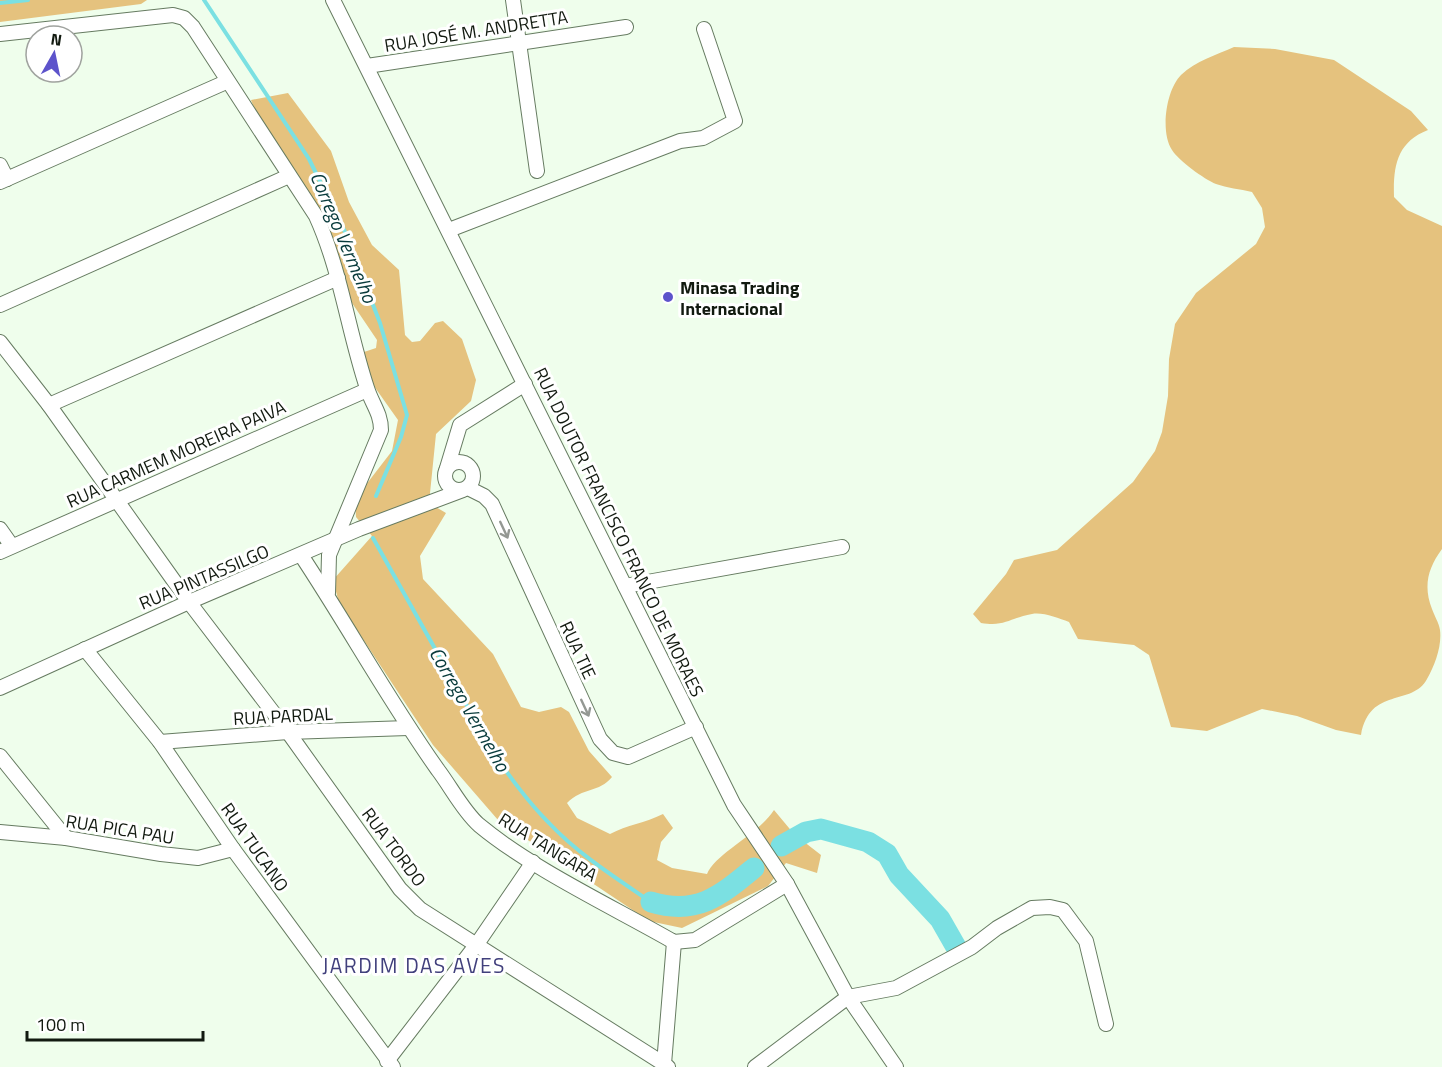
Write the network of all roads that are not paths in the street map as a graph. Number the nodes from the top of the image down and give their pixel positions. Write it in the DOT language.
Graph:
graph roads {
  1 [pos="333,0"];
  2 [pos="513,0"];
  3 [pos="626,27"];
  4 [pos="704,29"];
  5 [pos="0,34"];
  6 [pos="519,43"];
  7 [pos="367,66"];
  8 [pos="226,82"];
  9 [pos="0,165"];
  10 [pos="537,171"];
  11 [pos="290,176"];
  12 [pos="3,180"];
  13 [pos="449,230"];
  14 [pos="338,278"];
  15 [pos="0,305"];
  16 [pos="0,342"];
  17 [pos="525,384"];
  18 [pos="367,390"];
  19 [pos="49,405"];
  20 [pos="456,431"];
  21 [pos="467,463"];
  22 [pos="446,473"];
  23 [pos="465,489"];
  24 [pos="116,500"];
  25 [pos="425,505"];
  26 [pos="347,507"];
  27 [pos="0,529"];
  28 [pos="359,529"];
  29 [pos="334,541"];
  30 [pos="842,548"];
  31 [pos="6,549"];
  32 [pos="301,555"];
  33 [pos="625,586"];
  34 [pos="328,593"];
  35 [pos="189,602"];
  36 [pos="85,649"];
  37 [pos="0,688"];
  38 [pos="696,727"];
  39 [pos="408,728"];
  40 [pos="288,732"];
  41 [pos="160,742"];
  42 [pos="0,756"];
  43 [pos="0,832"];
  44 [pos="66,838"];
  45 [pos="233,849"];
  46 [pos="533,862"];
  47 [pos="787,884"];
  48 [pos="674,942"];
  49 [pos="477,944"];
  50 [pos="848,997"];
  51 [pos="669,1017"];
  52 [pos="1106,1024"];
  53 [pos="665,1037"];
  54 [pos="638,1048"];
  55 [pos="390,1064"];
  56 [pos="669,1066"];
  57 [pos="755,1067"];
  58 [pos="896,1067"];
  1 -- 7 [label="street, RUA DOUTOR FRANCISCO FRANCO DE MORAES"];
  2 -- 6 [label="street"];
  3 -- 6 [label="street, RUA JOSÉ M. ANDRETTA"];
  4 -- 13 [label="street"];
  5 -- 8 [label="street"];
  6 -- 7 [label="street, RUA JOSÉ M. ANDRETTA"];
  6 -- 10 [label="street"];
  7 -- 13 [label="street, RUA DOUTOR FRANCISCO FRANCO DE MORAES"];
  8 -- 11 [label="street"];
  8 -- 12 [label="street"];
  9 -- 12 [label="street"];
  11 -- 14 [label="street"];
  11 -- 15 [label="street"];
  13 -- 17 [label="street, RUA DOUTOR FRANCISCO FRANCO DE MORAES"];
  14 -- 18 [label="street"];
  14 -- 19 [label="street"];
  16 -- 19 [label="street, RUA TORDO"];
  17 -- 20 [label="street"];
  17 -- 33 [label="street, RUA DOUTOR FRANCISCO FRANCO DE MORAES"];
  18 -- 24 [label="street, RUA CARMEM MOREIRA PAIVA"];
  18 -- 26 [label="street"];
  19 -- 24 [label="street, RUA TORDO"];
  20 -- 21 [label="street"];
  20 -- 22 [label="street"];
  21 -- 22 [label="street"];
  21 -- 23 [label="street"];
  22 -- 23 [label="street"];
  22 -- 25 [label="street"];
  23 -- 25 [label="street, RUA PINTASSILGO"];
  23 -- 38 [label="street, RUA TIE, one-way"];
  24 -- 31 [label="street, RUA CARMEM MOREIRA PAIVA"];
  24 -- 35 [label="street, RUA TORDO"];
  25 -- 28 [label="street, RUA PINTASSILGO"];
  26 -- 28 [label="street"];
  26 -- 29 [label="street"];
  27 -- 31 [label="street"];
  28 -- 29 [label="street, RUA PINTASSILGO"];
  29 -- 32 [label="street, RUA PINTASSILGO"];
  29 -- 34 [label="street"];
  30 -- 33 [label="street"];
  32 -- 34 [label="street, RUA TANGARA"];
  32 -- 35 [label="street, RUA PINTASSILGO"];
  33 -- 38 [label="street, RUA DOUTOR FRANCISCO FRANCO DE MORAES"];
  34 -- 39 [label="street, RUA TANGARA"];
  35 -- 36 [label="street, RUA PINTASSILGO"];
  35 -- 40 [label="street, RUA TORDO"];
  36 -- 37 [label="street, RUA PINTASSILGO"];
  36 -- 41 [label="street, RUA TUCANO"];
  38 -- 47 [label="street, RUA DOUTOR FRANCISCO FRANCO DE MORAES"];
  39 -- 40 [label="street, RUA PARDAL"];
  39 -- 46 [label="street, RUA TANGARA"];
  40 -- 41 [label="street, RUA PARDAL"];
  40 -- 49 [label="street, RUA TORDO"];
  41 -- 45 [label="street, RUA TUCANO"];
  42 -- 44 [label="street"];
  43 -- 44 [label="street, RUA PICA PAU"];
  44 -- 45 [label="street, RUA PICA PAU"];
  45 -- 55 [label="street, RUA TUCANO"];
  46 -- 48 [label="street, RUA TANGARA"];
  46 -- 49 [label="street"];
  47 -- 48 [label="street"];
  47 -- 50 [label="street, RUA DOUTOR FRANCISCO FRANCO DE MORAES"];
  48 -- 51 [label="street"];
  49 -- 54 [label="street, RUA TORDO"];
  49 -- 55 [label="street"];
  50 -- 52 [label="street"];
  50 -- 57 [label="street"];
  50 -- 58 [label="street, RUA DOUTOR FRANCISCO FRANCO DE MORAES"];
  51 -- 53 [label="street"];
  51 -- 56 [label="street"];
  53 -- 54 [label="street"];
  53 -- 56 [label="street"];
  54 -- 56 [label="street, RUA TORDO"];
}
